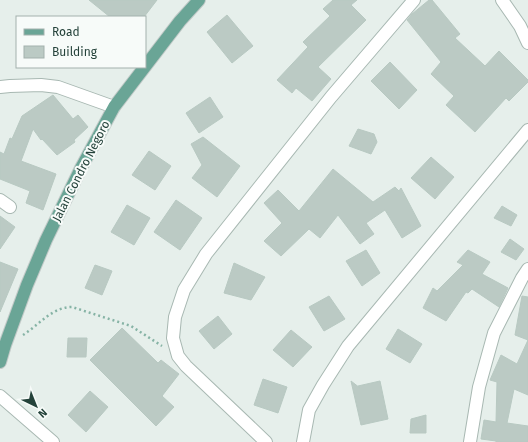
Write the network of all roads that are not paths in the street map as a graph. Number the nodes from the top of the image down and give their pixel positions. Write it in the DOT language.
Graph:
graph roads {
  1 [pos="199,0"];
  2 [pos="414,0"];
  3 [pos="502,0"];
  4 [pos="524,24"];
  5 [pos="528,43"];
  6 [pos="146,65"];
  7 [pos="144,68"];
  8 [pos="0,87"];
  9 [pos="114,107"];
  10 [pos="528,130"];
  11 [pos="0,200"];
  12 [pos="10,207"];
  13 [pos="528,269"];
  14 [pos="0,362"];
  15 [pos="0,396"];
  16 [pos="53,442"];
  17 [pos="266,442"];
  18 [pos="303,442"];
  19 [pos="470,442"];
  1 -- 6 [label="main road, Jalan Condro Negoro"];
  2 -- 17 [label="street"];
  3 -- 4 [label="street"];
  4 -- 5 [label="street"];
  7 -- 9 [label="main road, Jalan Condro Negoro"];
  8 -- 9 [label="street"];
  9 -- 14 [label="main road, Jalan Condro Negoro"];
  10 -- 18 [label="street"];
  11 -- 12 [label="street"];
  13 -- 19 [label="street"];
  15 -- 16 [label="street"];
}
